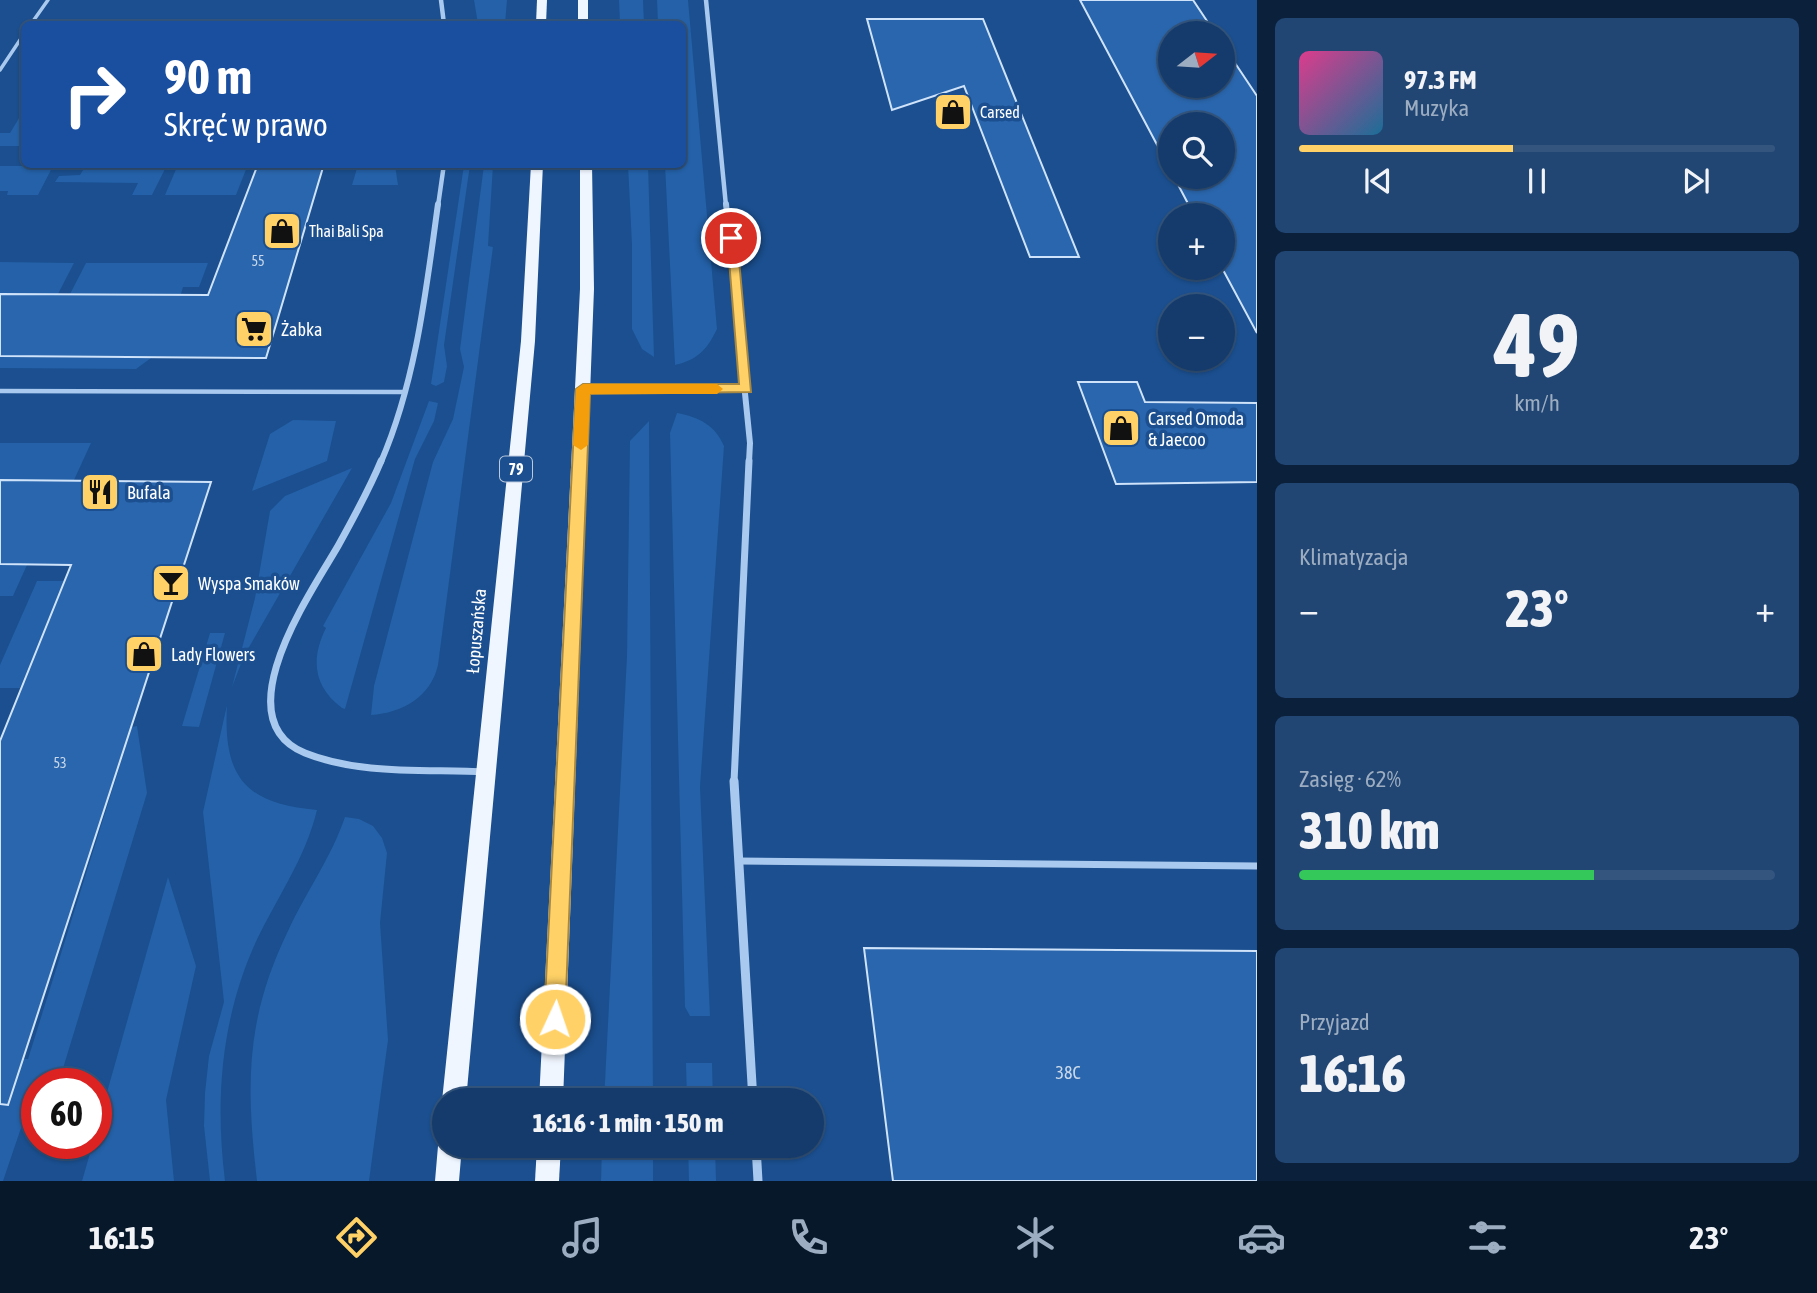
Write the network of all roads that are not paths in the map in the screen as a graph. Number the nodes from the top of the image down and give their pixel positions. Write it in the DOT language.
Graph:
graph roads {
  1 [pos="48,0"];
  2 [pos="441,0"];
  3 [pos="542,0"];
  4 [pos="583,0"];
  5 [pos="706,0"];
  6 [pos="33,21"];
  7 [pos="444,21"];
  8 [pos="541,21"];
  9 [pos="583,21"];
  10 [pos="21,38"];
  11 [pos="0,70"];
  12 [pos="443,168"];
  13 [pos="537,168"];
  14 [pos="586,168"];
  15 [pos="583,389"];
  16 [pos="746,389"];
  17 [pos="0,391"];
  18 [pos="404,392"];
  19 [pos="487,772"];
  20 [pos="739,861"];
  21 [pos="1257,866"];
  22 [pos="455,1088"];
  23 [pos="552,1088"];
  24 [pos="752,1088"];
  25 [pos="449,1158"];
  26 [pos="548,1158"];
  27 [pos="757,1158"];
  28 [pos="447,1181"];
  29 [pos="547,1181"];
  30 [pos="758,1181"];
  1 -- 6 [label="lane"];
  2 -- 7 [label="street"];
  3 -- 8 [label="main road"];
  4 -- 9 [label="main road"];
  5 -- 16 [label="street"];
  10 -- 11 [label="lane"];
  12 -- 18 [label="street"];
  13 -- 19 [label="main road, Łopuszańska / 79"];
  14 -- 15 [label="main road"];
  15 -- 16 [label="street"];
  15 -- 23 [label="main road"];
  16 -- 20 [label="street"];
  17 -- 18 [label="lane"];
  18 -- 19 [label="street"];
  19 -- 22 [label="main road, Łopuszańska / 79"];
  20 -- 21 [label="lane"];
  20 -- 24 [label="street"];
  25 -- 28 [label="main road"];
  26 -- 29 [label="main road"];
  27 -- 30 [label="street"];
}
